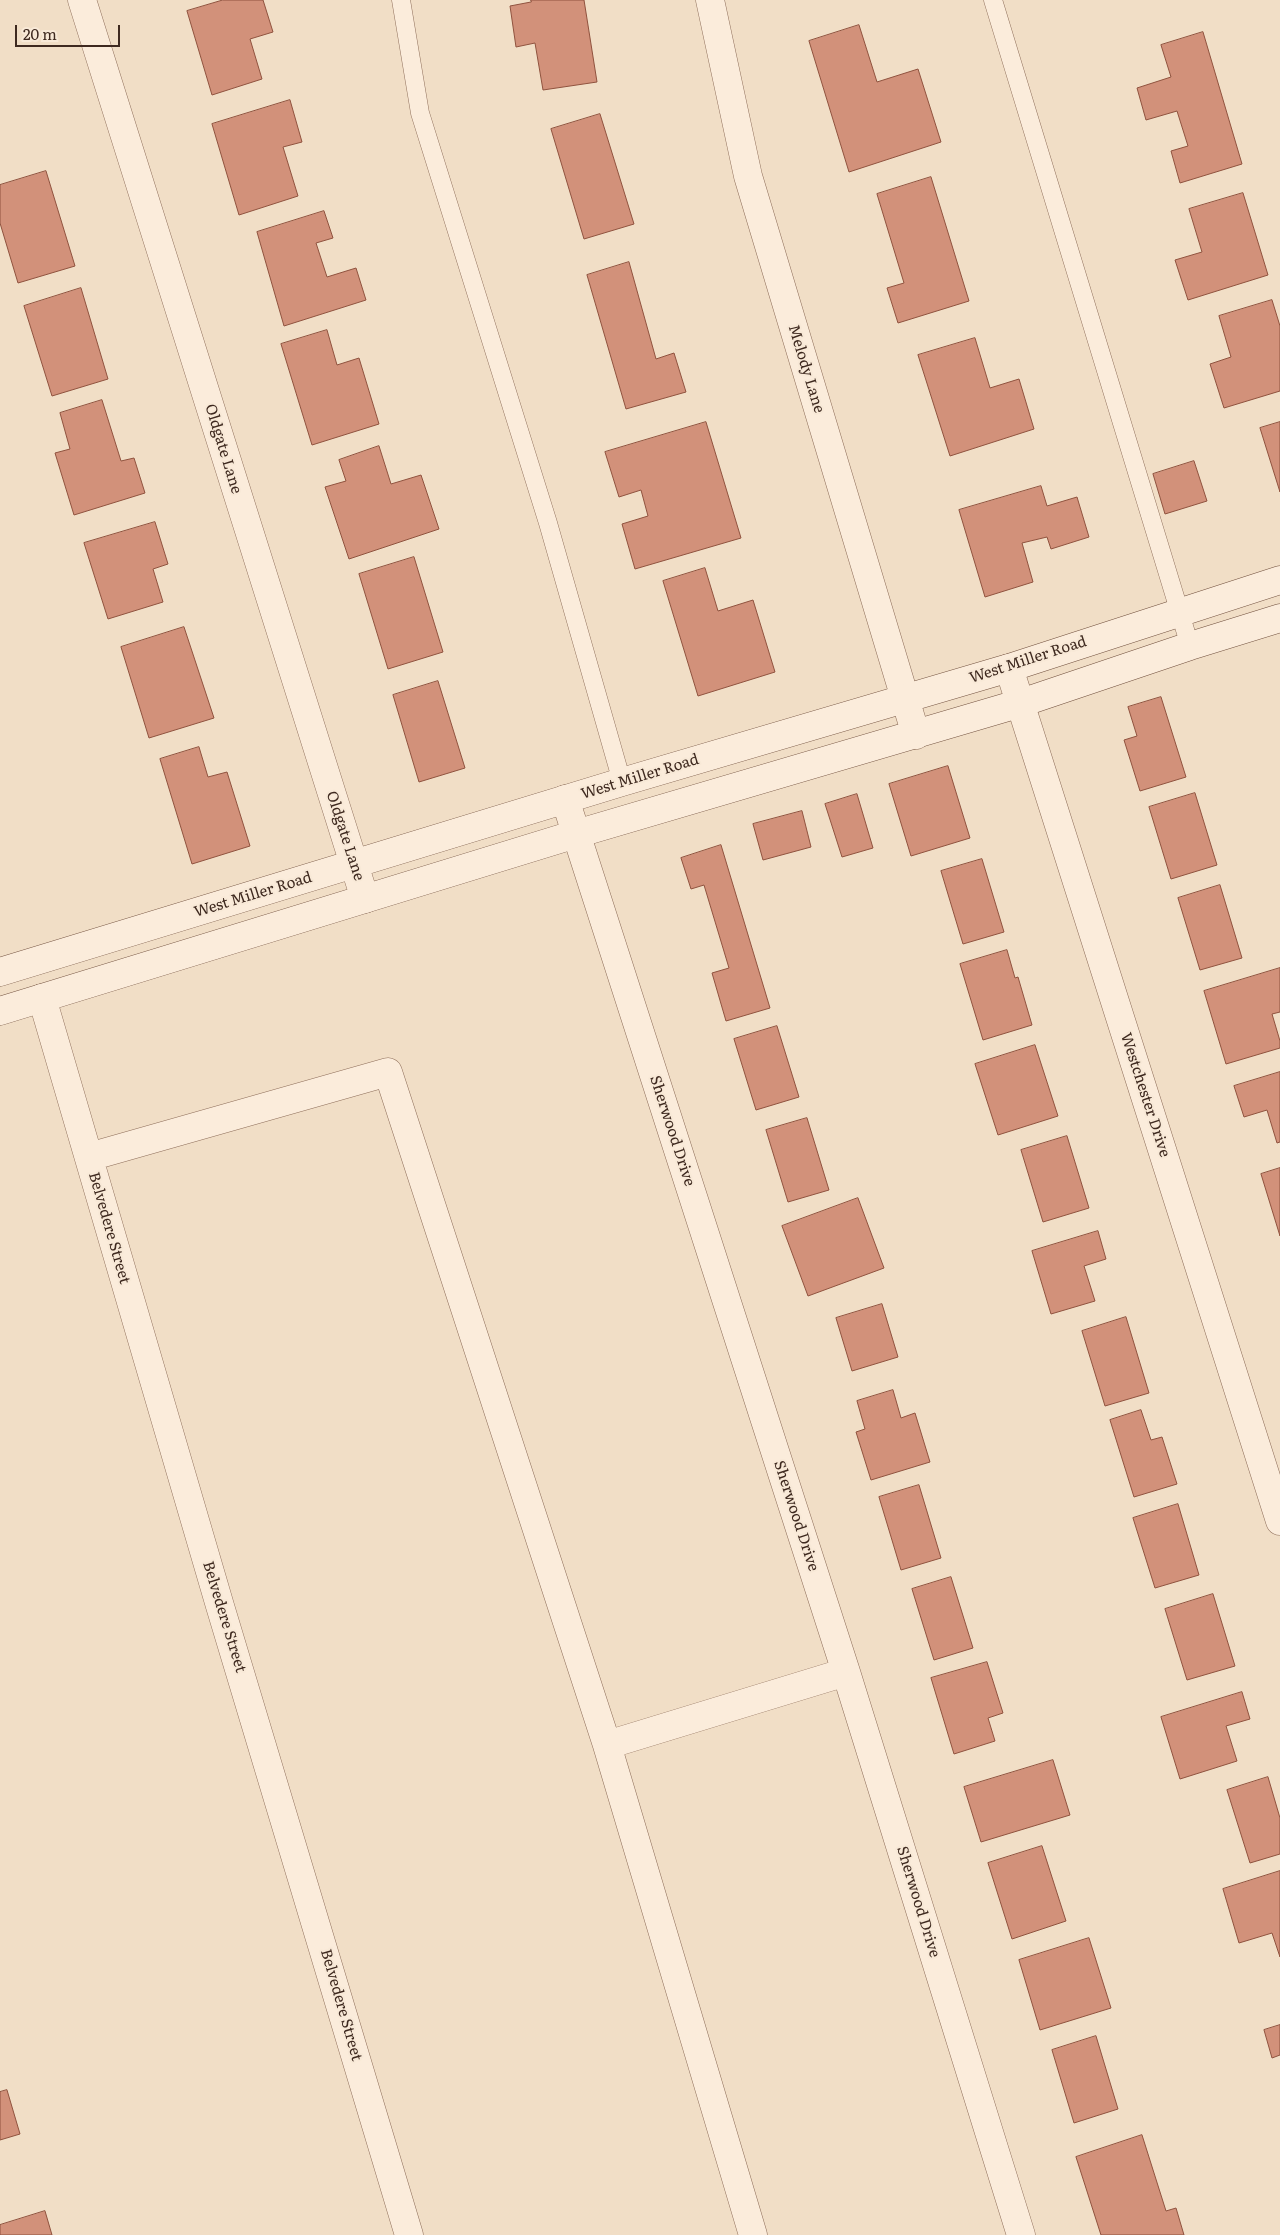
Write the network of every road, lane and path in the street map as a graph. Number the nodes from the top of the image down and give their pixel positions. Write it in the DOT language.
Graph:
graph roads {
  1 [pos="82,0"];
  2 [pos="402,0"];
  3 [pos="710,0"];
  4 [pos="993,0"];
  5 [pos="1280,580"];
  6 [pos="1179,611"];
  7 [pos="1280,618"];
  8 [pos="1190,646"];
  9 [pos="1009,668"];
  10 [pos="905,698"];
  11 [pos="1020,703"];
  12 [pos="916,735"];
  13 [pos="622,782"];
  14 [pos="565,799"];
  15 [pos="576,834"];
  16 [pos="354,864"];
  17 [pos="365,899"];
  18 [pos="0,972"];
  19 [pos="42,998"];
  20 [pos="0,1011"];
  21 [pos="88,1157"];
  22 [pos="1280,1521"];
  23 [pos="846,1672"];
  24 [pos="607,1745"];
  25 [pos="409,2235"];
  26 [pos="753,2235"];
  27 [pos="1021,2235"];
  1 -- 16 [label="street, Oldgate Lane"];
  2 -- 13 [label="lane"];
  3 -- 10 [label="street, Melody Lane"];
  4 -- 6 [label="lane"];
  5 -- 6 [label="street, West Miller Road"];
  6 -- 8 [label="lane"];
  6 -- 9 [label="street, West Miller Road"];
  7 -- 8 [label="street"];
  8 -- 11 [label="street"];
  9 -- 10 [label="street, West Miller Road"];
  9 -- 11 [label="street, Westchester Drive"];
  10 -- 12 [label="street, Melody Lane"];
  10 -- 13 [label="street, West Miller Road"];
  11 -- 12 [label="street"];
  11 -- 22 [label="street, Westchester Drive"];
  12 -- 15 [label="street"];
  13 -- 14 [label="street, West Miller Road"];
  14 -- 15 [label="street, Sherwood Drive"];
  14 -- 16 [label="street, West Miller Road"];
  15 -- 17 [label="street"];
  15 -- 23 [label="street, Sherwood Drive"];
  16 -- 17 [label="street, Oldgate Lane"];
  16 -- 18 [label="street, West Miller Road"];
  17 -- 19 [label="street"];
  19 -- 20 [label="street"];
  19 -- 21 [label="street, Belvedere Street"];
  21 -- 24 [label="street"];
  21 -- 25 [label="street, Belvedere Street"];
  23 -- 24 [label="street"];
  23 -- 27 [label="street, Sherwood Drive"];
  24 -- 26 [label="street"];
}
